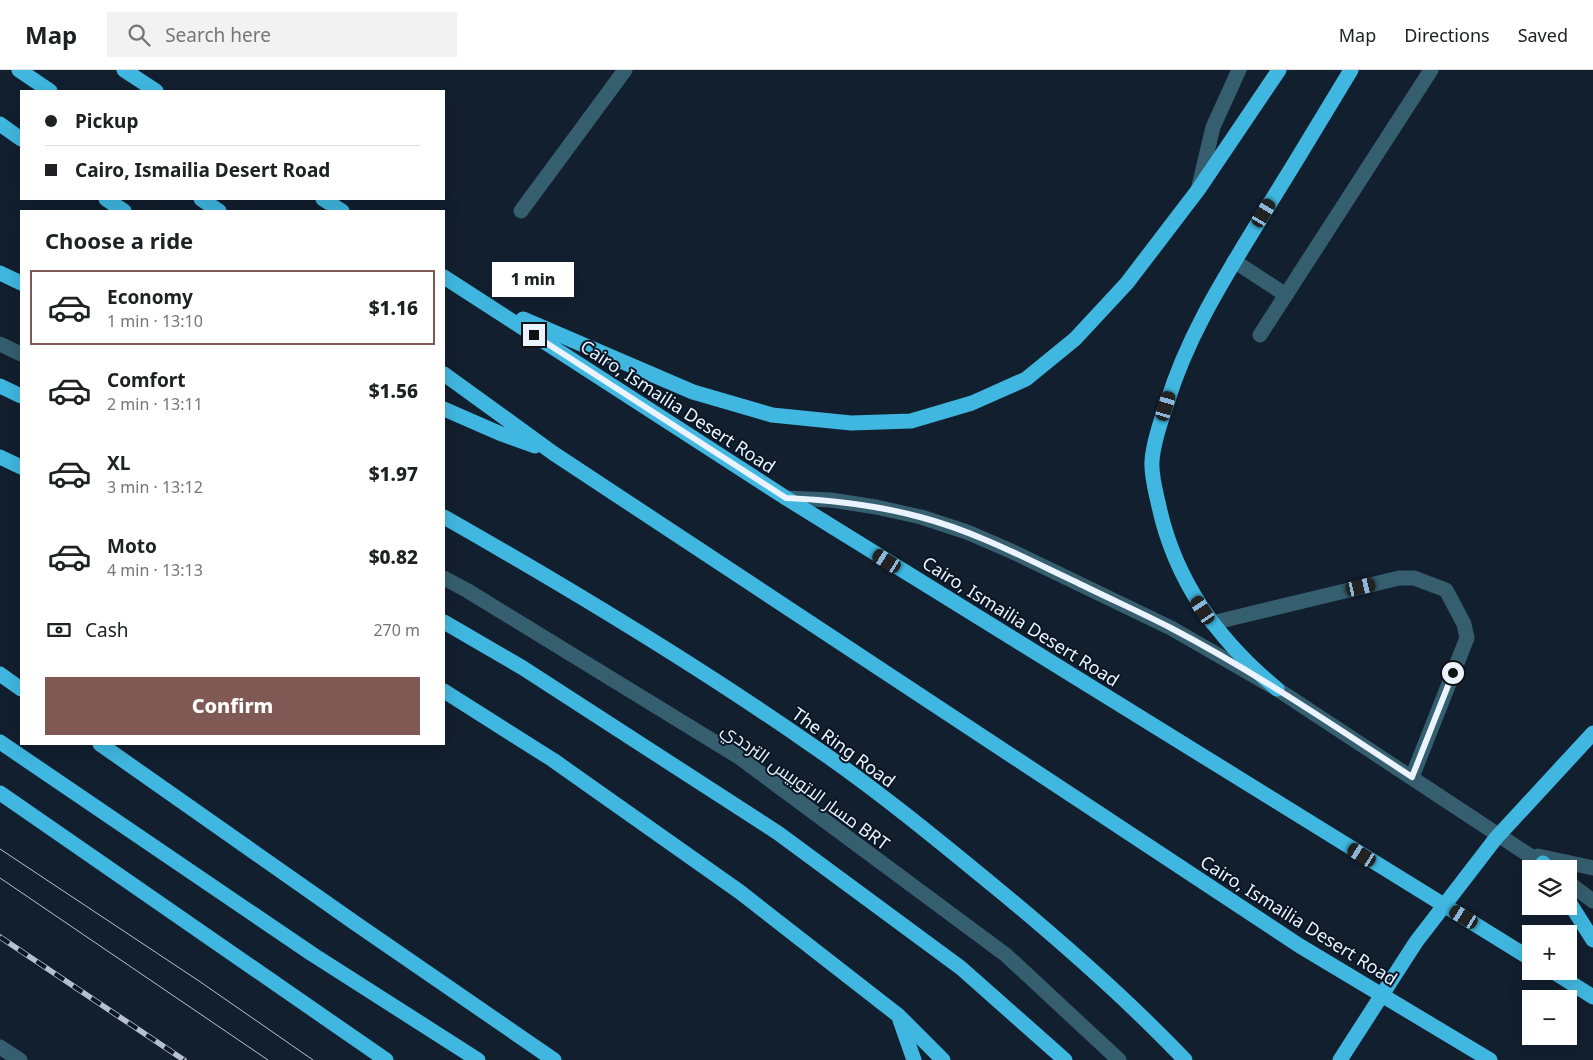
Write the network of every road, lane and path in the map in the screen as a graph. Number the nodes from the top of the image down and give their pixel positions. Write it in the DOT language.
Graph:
graph roads {
  1 [pos="19,70"];
  2 [pos="124,70"];
  3 [pos="625,70"];
  4 [pos="1239,70"];
  5 [pos="1279,70"];
  6 [pos="1352,70"];
  7 [pos="1431,70"];
  8 [pos="49,90"];
  9 [pos="154,90"];
  10 [pos="0,124"];
  11 [pos="20,138"];
  12 [pos="1198,190"];
  13 [pos="108,200"];
  14 [pos="202,200"];
  15 [pos="325,200"];
  16 [pos="122,210"];
  17 [pos="218,210"];
  18 [pos="340,210"];
  19 [pos="521,211"];
  20 [pos="1234,261"];
  21 [pos="0,273"];
  22 [pos="445,278"];
  23 [pos="20,283"];
  24 [pos="1286,295"];
  25 [pos="483,303"];
  26 [pos="1260,335"];
  27 [pos="0,344"];
  28 [pos="20,354"];
  29 [pos="445,375"];
  30 [pos="0,386"];
  31 [pos="20,396"];
  32 [pos="445,409"];
  33 [pos="553,453"];
  34 [pos="0,457"];
  35 [pos="20,467"];
  36 [pos="786,498"];
  37 [pos="445,518"];
  38 [pos="445,579"];
  39 [pos="445,623"];
  40 [pos="1212,623"];
  41 [pos="0,674"];
  42 [pos="20,688"];
  43 [pos="1277,689"];
  44 [pos="445,692"];
  45 [pos="1593,733"];
  46 [pos="0,742"];
  47 [pos="101,745"];
  48 [pos="1412,777"];
  49 [pos="0,793"];
  50 [pos="1529,854"];
  51 [pos="1537,860"];
  52 [pos="1593,868"];
  53 [pos="1577,889"];
  54 [pos="1593,901"];
  55 [pos="1577,915"];
  56 [pos="1593,940"];
  57 [pos="1522,953"];
  58 [pos="1567,980"];
  59 [pos="1593,996"];
  60 [pos="899,1016"];
  61 [pos="0,1047"];
  62 [pos="20,1060"];
  63 [pos="386,1060"];
  64 [pos="478,1060"];
  65 [pos="554,1060"];
  66 [pos="914,1060"];
  67 [pos="943,1060"];
  68 [pos="1065,1060"];
  69 [pos="1120,1060"];
  70 [pos="1185,1060"];
  71 [pos="1340,1060"];
  72 [pos="1490,1060"];
  1 -- 8 [label="highway"];
  2 -- 9 [label="highway"];
  3 -- 19 [label="street"];
  4 -- 12 [label="street"];
  5 -- 12 [label="highway"];
  6 -- 20 [label="highway"];
  7 -- 24 [label="street"];
  10 -- 11 [label="highway"];
  12 -- 25 [label="highway"];
  13 -- 16 [label="highway"];
  14 -- 17 [label="highway"];
  15 -- 18 [label="highway"];
  20 -- 24 [label="street"];
  20 -- 40 [label="highway"];
  21 -- 23 [label="highway"];
  22 -- 25 [label="highway, Cairo, Ismailia Desert Road"];
  24 -- 26 [label="street"];
  25 -- 36 [label="highway, Cairo, Ismailia Desert Road"];
  27 -- 28 [label="street"];
  29 -- 33 [label="highway, Cairo, Ismailia Desert Road"];
  30 -- 31 [label="highway"];
  32 -- 33 [label="highway"];
  33 -- 72 [label="highway, Cairo, Ismailia Desert Road"];
  34 -- 35 [label="highway"];
  36 -- 43 [label="street"];
  36 -- 57 [label="highway, Cairo, Ismailia Desert Road"];
  37 -- 70 [label="highway, The Ring Road"];
  38 -- 69 [label="street, مسار الاتوبيس الترددي BRT"];
  39 -- 68 [label="highway"];
  40 -- 43 [label="highway"];
  40 -- 48 [label="street"];
  41 -- 42 [label="highway"];
  43 -- 48 [label="street"];
  44 -- 60 [label="highway"];
  45 -- 71 [label="highway, bridge"];
  46 -- 64 [label="highway"];
  47 -- 65 [label="highway"];
  48 -- 50 [label="street"];
  49 -- 63 [label="highway"];
  50 -- 51 [label="street"];
  50 -- 52 [label="street"];
  53 -- 54 [label="street"];
  55 -- 56 [label="highway"];
  58 -- 59 [label="highway"];
  60 -- 66 [label="highway"];
  60 -- 67 [label="highway"];
  61 -- 62 [label="street"];
}
